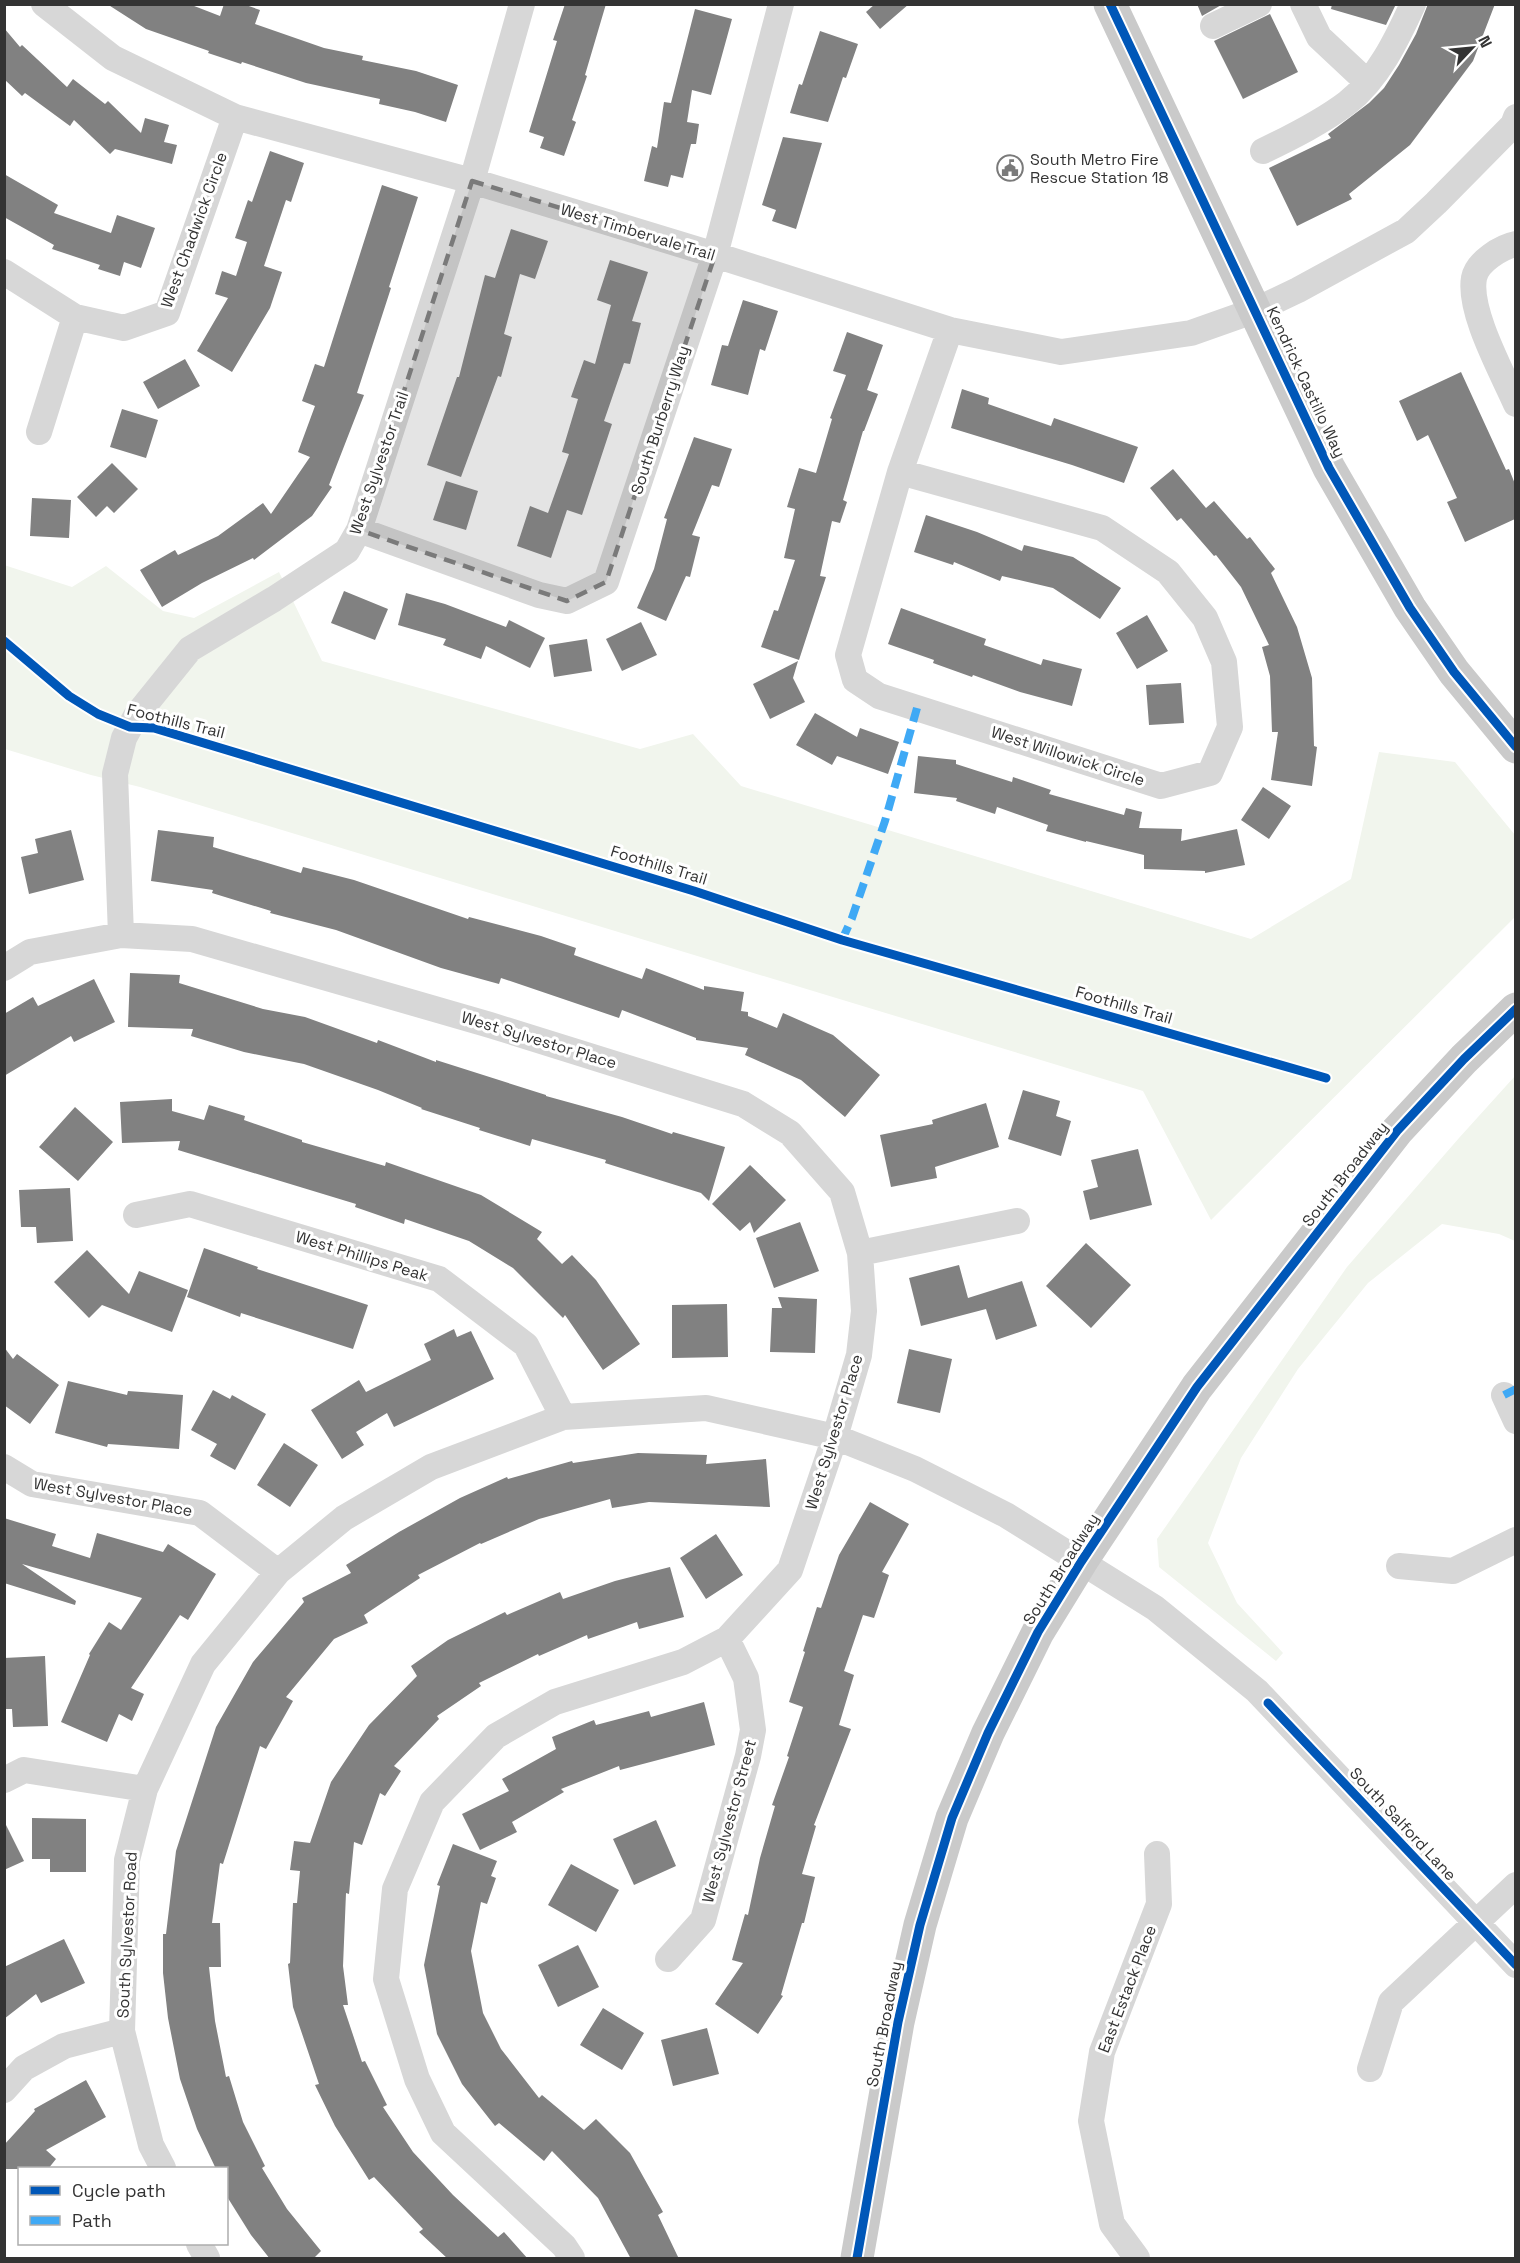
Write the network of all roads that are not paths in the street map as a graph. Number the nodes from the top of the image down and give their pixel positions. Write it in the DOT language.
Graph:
graph roads {
  1 [pos="44,4"];
  2 [pos="522,4"];
  3 [pos="781,4"];
  4 [pos="1110,4"];
  5 [pos="1259,4"];
  6 [pos="1303,4"];
  7 [pos="1413,4"];
  8 [pos="1213,26"];
  9 [pos="1367,82"];
  10 [pos="235,117"];
  11 [pos="1515,117"];
  12 [pos="1263,151"];
  13 [pos="472,181"];
  14 [pos="1515,244"];
  15 [pos="715,255"];
  16 [pos="4,272"];
  17 [pos="1256,310"];
  18 [pos="75,317"];
  19 [pos="950,330"];
  20 [pos="1515,404"];
  21 [pos="39,432"];
  22 [pos="900,472"];
  23 [pos="359,530"];
  24 [pos="1515,747"];
  25 [pos="121,935"];
  26 [pos="4,968"];
  27 [pos="1515,1009"];
  28 [pos="136,1215"];
  29 [pos="1017,1221"];
  30 [pos="860,1253"];
  31 [pos="1504,1395"];
  32 [pos="563,1417"];
  33 [pos="1515,1421"];
  34 [pos="835,1437"];
  35 [pos="4,1467"];
  36 [pos="1515,1540"];
  37 [pos="1081,1562"];
  38 [pos="1399,1566"];
  39 [pos="278,1572"];
  40 [pos="727,1639"];
  41 [pos="4,1780"];
  42 [pos="146,1789"];
  43 [pos="1157,1854"];
  44 [pos="1515,1885"];
  45 [pos="1475,1922"];
  46 [pos="668,1959"];
  47 [pos="1515,1965"];
  48 [pos="122,2031"];
  49 [pos="1370,2069"];
  50 [pos="4,2090"];
  51 [pos="162,2167"];
  52 [pos="200,2245"];
  53 [pos="207,2259"];
  54 [pos="572,2259"];
  55 [pos="857,2259"];
  56 [pos="1137,2259"];
  1 -- 10 [label="street, West Timbervale Trail"];
  2 -- 13 [label="street, West Sylvestor Trail"];
  3 -- 15 [label="street, South Burberry Way"];
  4 -- 17 [label="main road, Kendrick Castillo Way"];
  5 -- 8 [label="street"];
  6 -- 9 [label="street"];
  7 -- 9 [label="street"];
  9 -- 12 [label="street"];
  10 -- 13 [label="street, West Timbervale Trail"];
  10 -- 18 [label="street, West Chadwick Circle"];
  11 -- 17 [label="street, West Timbervale Trail"];
  13 -- 15 [label="street, West Timbervale Trail"];
  13 -- 23 [label="street, West Sylvestor Trail"];
  14 -- 20 [label="street"];
  15 -- 19 [label="street, West Timbervale Trail"];
  15 -- 23 [label="street, South Burberry Way"];
  16 -- 18 [label="street, West Chadwick Circle"];
  17 -- 19 [label="street, West Timbervale Trail"];
  17 -- 24 [label="main road, Kendrick Castillo Way"];
  18 -- 21 [label="street"];
  19 -- 22 [label="street, West Willowick Circle"];
  22 -- 22 [label="street, West Willowick Circle"];
  23 -- 25 [label="street, West Sylvestor Trail"];
  25 -- 26 [label="street, West Sylvestor Place"];
  25 -- 30 [label="street, West Sylvestor Place"];
  27 -- 37 [label="main road, South Broadway"];
  28 -- 32 [label="street, West Phillips Peak"];
  29 -- 30 [label="street"];
  30 -- 34 [label="street, West Sylvestor Place"];
  31 -- 33 [label="street"];
  32 -- 34 [label="street, South Sylvestor Road"];
  32 -- 39 [label="street, South Sylvestor Road"];
  34 -- 37 [label="street, South Sylvestor Road"];
  34 -- 40 [label="street, West Sylvestor Place"];
  35 -- 39 [label="street, West Sylvestor Place"];
  36 -- 38 [label="street"];
  37 -- 45 [label="street, South Salford Lane"];
  37 -- 55 [label="main road, South Broadway"];
  39 -- 42 [label="street, South Sylvestor Road"];
  40 -- 46 [label="street, West Sylvestor Street"];
  40 -- 54 [label="street, West Sylvestor Place"];
  41 -- 42 [label="street"];
  42 -- 48 [label="street, South Sylvestor Road"];
  43 -- 56 [label="street, East Estack Place"];
  44 -- 45 [label="street"];
  45 -- 47 [label="street, South Salford Lane"];
  45 -- 49 [label="street"];
  48 -- 50 [label="street"];
  48 -- 51 [label="street, South Sylvestor Road"];
  52 -- 53 [label="street"];
}
